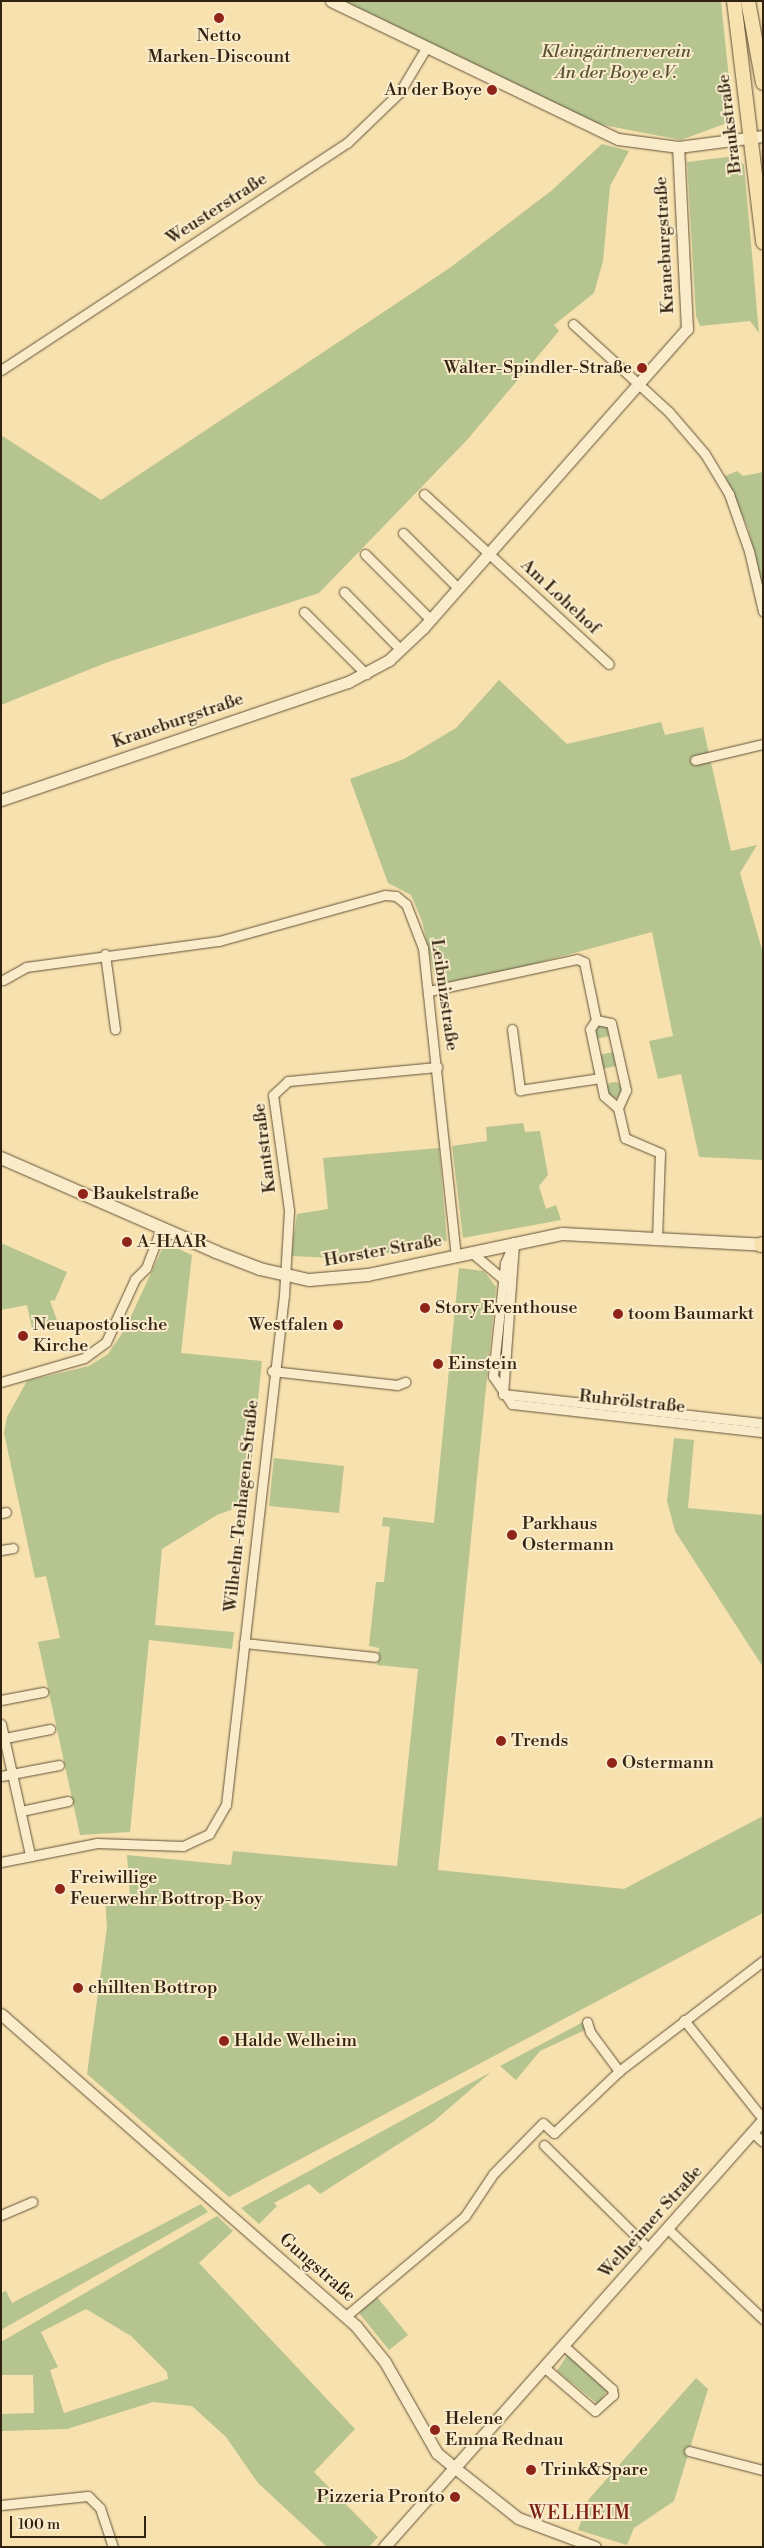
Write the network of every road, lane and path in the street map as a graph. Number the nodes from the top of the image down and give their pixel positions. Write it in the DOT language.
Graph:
graph roads {
  1 [pos="331,1"];
  2 [pos="734,1"];
  3 [pos="748,1"];
  4 [pos="426,48"];
  5 [pos="763,83"];
  6 [pos="756,136"];
  7 [pos="678,147"];
  8 [pos="763,242"];
  9 [pos="573,324"];
  10 [pos="1,370"];
  11 [pos="640,384"];
  12 [pos="424,494"];
  13 [pos="403,533"];
  14 [pos="488,553"];
  15 [pos="365,554"];
  16 [pos="458,588"];
  17 [pos="344,592"];
  18 [pos="763,611"];
  19 [pos="304,612"];
  20 [pos="431,620"];
  21 [pos="400,649"];
  22 [pos="609,664"];
  23 [pos="366,674"];
  24 [pos="763,744"];
  25 [pos="695,760"];
  26 [pos="1,800"];
  27 [pos="105,954"];
  28 [pos="3,980"];
  29 [pos="429,991"];
  30 [pos="596,1020"];
  31 [pos="115,1028"];
  32 [pos="512,1029"];
  33 [pos="437,1068"];
  34 [pos="600,1078"];
  35 [pos="618,1108"];
  36 [pos="1,1158"];
  37 [pos="161,1229"];
  38 [pos="657,1239"];
  39 [pos="514,1241"];
  40 [pos="762,1245"];
  41 [pos="471,1252"];
  42 [pos="456,1255"];
  43 [pos="284,1277"];
  44 [pos="503,1280"];
  45 [pos="272,1371"];
  46 [pos="1,1382"];
  47 [pos="404,1382"];
  48 [pos="503,1394"];
  49 [pos="763,1423"];
  50 [pos="763,1432"];
  51 [pos="13,1548"];
  52 [pos="1,1550"];
  53 [pos="244,1643"];
  54 [pos="374,1657"];
  55 [pos="43,1692"];
  56 [pos="1,1700"];
  57 [pos="1,1724"];
  58 [pos="50,1729"];
  59 [pos="4,1738"];
  60 [pos="59,1765"];
  61 [pos="12,1774"];
  62 [pos="1,1776"];
  63 [pos="68,1801"];
  64 [pos="21,1811"];
  65 [pos="30,1855"];
  66 [pos="1,1862"];
  67 [pos="763,1961"];
  68 [pos="1,2014"];
  69 [pos="684,2020"];
  70 [pos="587,2022"];
  71 [pos="618,2071"];
  72 [pos="763,2120"];
  73 [pos="753,2133"];
  74 [pos="554,2134"];
  75 [pos="532,2135"];
  76 [pos="763,2142"];
  77 [pos="544,2145"];
  78 [pos="32,2202"];
  79 [pos="1,2215"];
  80 [pos="668,2229"];
  81 [pos="649,2250"];
  82 [pos="346,2316"];
  83 [pos="763,2319"];
  84 [pos="564,2346"];
  85 [pos="545,2368"];
  86 [pos="689,2451"];
  87 [pos="455,2468"];
  88 [pos="763,2470"];
  89 [pos="1,2505"];
  90 [pos="113,2547"];
  91 [pos="384,2547"];
  92 [pos="595,2547"];
  1 -- 4 [label="street"];
  2 -- 6 [label="main road, Braukstraße"];
  3 -- 5 [label="main road, Braukstraße"];
  4 -- 7 [label="street"];
  4 -- 10 [label="street, Weusterstraße"];
  6 -- 7 [label="street"];
  6 -- 8 [label="main road, Braukstraße"];
  7 -- 11 [label="street, Kraneburgstraße"];
  9 -- 11 [label="street"];
  11 -- 14 [label="street, Kraneburgstraße"];
  11 -- 18 [label="street"];
  12 -- 14 [label="street"];
  13 -- 16 [label="street"];
  14 -- 16 [label="street, Kraneburgstraße"];
  14 -- 22 [label="street, Am Lohehof"];
  15 -- 20 [label="street"];
  16 -- 20 [label="street, Kraneburgstraße"];
  17 -- 21 [label="street"];
  19 -- 23 [label="street"];
  20 -- 21 [label="street, Kraneburgstraße"];
  21 -- 23 [label="street, Kraneburgstraße"];
  23 -- 26 [label="street, Kraneburgstraße"];
  24 -- 25 [label="street"];
  27 -- 28 [label="street, Leibnizstraße"];
  27 -- 29 [label="street, Leibnizstraße"];
  27 -- 31 [label="street"];
  29 -- 30 [label="street"];
  29 -- 33 [label="street, Leibnizstraße"];
  30 -- 34 [label="street"];
  30 -- 35 [label="street"];
  32 -- 34 [label="street"];
  33 -- 42 [label="street, Leibnizstraße"];
  33 -- 43 [label="street, Kantstraße"];
  34 -- 35 [label="street"];
  35 -- 38 [label="street"];
  36 -- 37 [label="main road, Horster Straße"];
  37 -- 43 [label="main road, Horster Straße"];
  37 -- 46 [label="street"];
  38 -- 39 [label="main road, Horster Straße"];
  38 -- 40 [label="main road, Horster Straße"];
  39 -- 41 [label="main road, Horster Straße"];
  39 -- 44 [label="street"];
  39 -- 48 [label="street"];
  41 -- 42 [label="main road, Horster Straße"];
  41 -- 44 [label="street"];
  42 -- 43 [label="main road, Horster Straße"];
  43 -- 45 [label="street, Wilhelm-Tenhagen-Straße"];
  44 -- 48 [label="street"];
  45 -- 47 [label="street"];
  45 -- 53 [label="street, Wilhelm-Tenhagen-Straße"];
  48 -- 49 [label="street, Ruhrölstraße"];
  48 -- 50 [label="street, Ruhrölstraße"];
  51 -- 52 [label="street"];
  53 -- 54 [label="street"];
  53 -- 65 [label="street, Wilhelm-Tenhagen-Straße"];
  55 -- 56 [label="street"];
  57 -- 59 [label="street"];
  58 -- 59 [label="street"];
  59 -- 61 [label="street"];
  60 -- 61 [label="street"];
  61 -- 62 [label="street"];
  61 -- 64 [label="street"];
  63 -- 64 [label="street"];
  64 -- 65 [label="street"];
  65 -- 66 [label="street, Wilhelm-Tenhagen-Straße"];
  67 -- 69 [label="street"];
  68 -- 82 [label="street, Gungstraße"];
  69 -- 71 [label="street"];
  69 -- 72 [label="street"];
  70 -- 71 [label="street"];
  71 -- 74 [label="street"];
  72 -- 73 [label="street, Welheimer Straße"];
  73 -- 76 [label="street"];
  73 -- 80 [label="street, Welheimer Straße"];
  74 -- 75 [label="street"];
  74 -- 77 [label="street"];
  75 -- 77 [label="street"];
  75 -- 82 [label="street"];
  77 -- 81 [label="street"];
  78 -- 79 [label="street"];
  80 -- 81 [label="street, Welheimer Straße"];
  80 -- 83 [label="street"];
  81 -- 84 [label="street, Welheimer Straße"];
  82 -- 87 [label="street, Gungstraße"];
  84 -- 85 [label="street, Welheimer Straße"];
  84 -- 85 [label="street"];
  85 -- 87 [label="street, Welheimer Straße"];
  86 -- 88 [label="street"];
  87 -- 91 [label="street, Welheimer Straße"];
  87 -- 92 [label="street, Gungstraße"];
  89 -- 90 [label="street"];
}
